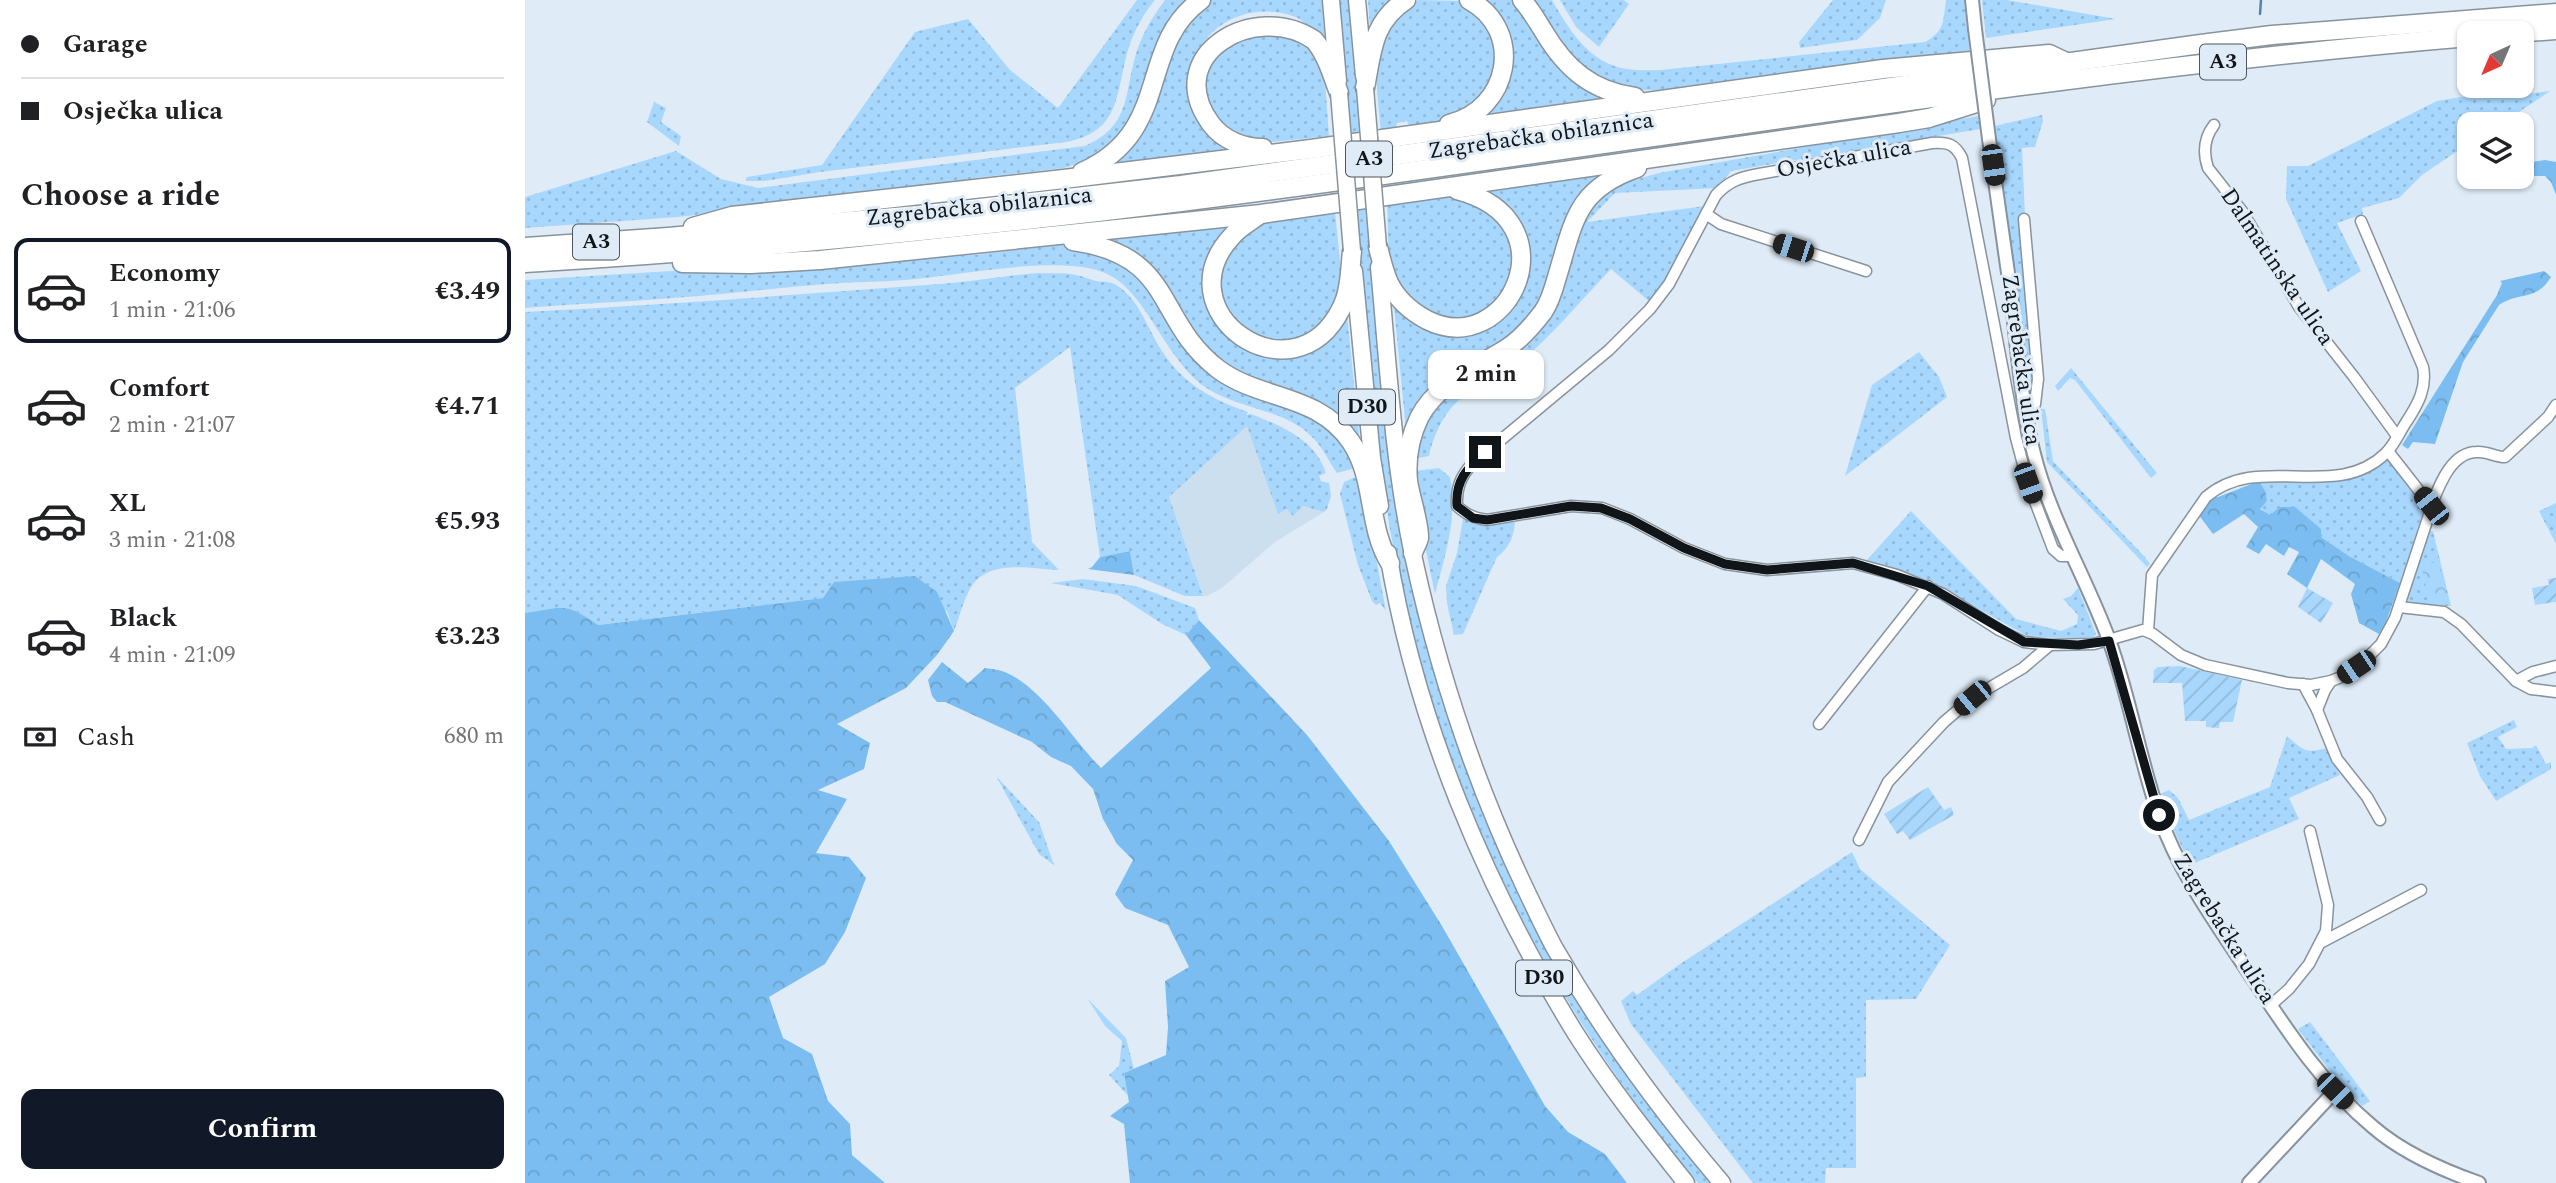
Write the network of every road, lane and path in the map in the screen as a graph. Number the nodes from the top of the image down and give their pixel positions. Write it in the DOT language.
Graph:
graph roads {
  1 [pos="1201,0"];
  2 [pos="1331,0"];
  3 [pos="1357,0"];
  4 [pos="1406,0"];
  5 [pos="1469,0"];
  6 [pos="1522,0"];
  7 [pos="1972,0"];
  8 [pos="2556,13"];
  9 [pos="2556,30"];
  10 [pos="2534,32"];
  11 [pos="2457,38"];
  12 [pos="2068,63"];
  13 [pos="2034,86"];
  14 [pos="1365,89"];
  15 [pos="1339,93"];
  16 [pos="1656,99"];
  17 [pos="2214,125"];
  18 [pos="1415,135"];
  19 [pos="1311,149"];
  20 [pos="1652,159"];
  21 [pos="1064,179"];
  22 [pos="1451,188"];
  23 [pos="1261,214"];
  24 [pos="1706,214"];
  25 [pos="2024,219"];
  26 [pos="2361,221"];
  27 [pos="668,237"];
  28 [pos="1048,238"];
  29 [pos="525,247"];
  30 [pos="1378,247"];
  31 [pos="1352,251"];
  32 [pos="635,256"];
  33 [pos="525,263"];
  34 [pos="1866,271"];
  35 [pos="2556,405"];
  36 [pos="2027,418"];
  37 [pos="2397,436"];
  38 [pos="2388,451"];
  39 [pos="2431,506"];
  40 [pos="1413,553"];
  41 [pos="2073,556"];
  42 [pos="1389,562"];
  43 [pos="1928,586"];
  44 [pos="2399,607"];
  45 [pos="2148,631"];
  46 [pos="2109,641"];
  47 [pos="2050,645"];
  48 [pos="2556,666"];
  49 [pos="2332,681"];
  50 [pos="2516,681"];
  51 [pos="2303,684"];
  52 [pos="2556,692"];
  53 [pos="2317,710"];
  54 [pos="1819,724"];
  55 [pos="2380,820"];
  56 [pos="2310,831"];
  57 [pos="1859,840"];
  58 [pos="2421,890"];
  59 [pos="2322,942"];
  60 [pos="2271,1005"];
  61 [pos="2335,1091"];
  62 [pos="1686,1183"];
  63 [pos="1722,1183"];
  64 [pos="2249,1183"];
  65 [pos="2479,1183"];
  1 -- 21 [label="highway"];
  2 -- 15 [label="highway, D30"];
  3 -- 14 [label="highway, D30"];
  4 -- 14 [label="highway"];
  5 -- 18 [label="highway"];
  6 -- 16 [label="highway"];
  7 -- 36 [label="street, Zagrebačka ulica, bridge"];
  8 -- 12 [label="highway, Zagrebačka obilaznica / A3"];
  9 -- 10 [label="highway"];
  11 -- 13 [label="highway, Zagrebačka obilaznica / A3"];
  12 -- 16 [label="highway"];
  12 -- 27 [label="highway, Zagrebačka obilaznica / A3"];
  13 -- 20 [label="highway"];
  13 -- 32 [label="highway, Zagrebačka obilaznica / A3"];
  14 -- 30 [label="highway, D30, bridge"];
  15 -- 19 [label="highway"];
  15 -- 31 [label="highway, D30, bridge"];
  16 -- 18 [label="highway"];
  17 -- 37 [label="street, Dalmatinska ulica"];
  18 -- 19 [label="highway"];
  19 -- 21 [label="highway"];
  20 -- 22 [label="highway"];
  20 -- 40 [label="highway"];
  21 -- 27 [label="highway"];
  22 -- 23 [label="highway"];
  22 -- 30 [label="highway"];
  23 -- 28 [label="highway"];
  23 -- 31 [label="highway"];
  24 -- 34 [label="street"];
  24 -- 41 [label="street, Osječka ulica"];
  24 -- 43 [label="street, Osječka ulica"];
  25 -- 36 [label="street"];
  26 -- 37 [label="street"];
  27 -- 29 [label="highway, Zagrebačka obilaznica / A3"];
  28 -- 32 [label="highway"];
  28 -- 42 [label="highway"];
  30 -- 40 [label="highway, D30"];
  31 -- 42 [label="highway, D30"];
  32 -- 33 [label="highway, Zagrebačka obilaznica / A3"];
  35 -- 39 [label="street"];
  36 -- 41 [label="street, Zagrebačka ulica"];
  37 -- 38 [label="street"];
  38 -- 39 [label="street"];
  38 -- 45 [label="street"];
  39 -- 44 [label="street"];
  40 -- 63 [label="highway, D30"];
  41 -- 46 [label="street, Zagrebačka ulica"];
  42 -- 62 [label="highway, D30"];
  43 -- 47 [label="street"];
  43 -- 54 [label="street"];
  44 -- 49 [label="street"];
  44 -- 50 [label="street"];
  45 -- 46 [label="street"];
  45 -- 51 [label="street"];
  46 -- 47 [label="street"];
  46 -- 60 [label="street, Zagrebačka ulica"];
  47 -- 57 [label="street"];
  48 -- 50 [label="street"];
  49 -- 51 [label="street"];
  49 -- 53 [label="street"];
  50 -- 52 [label="street"];
  51 -- 53 [label="street"];
  53 -- 55 [label="street"];
  56 -- 59 [label="street"];
  58 -- 59 [label="street"];
  59 -- 60 [label="street"];
  60 -- 61 [label="street, Zagrebačka ulica"];
  61 -- 64 [label="street"];
  61 -- 65 [label="street, Zagrebačka ulica"];
}
